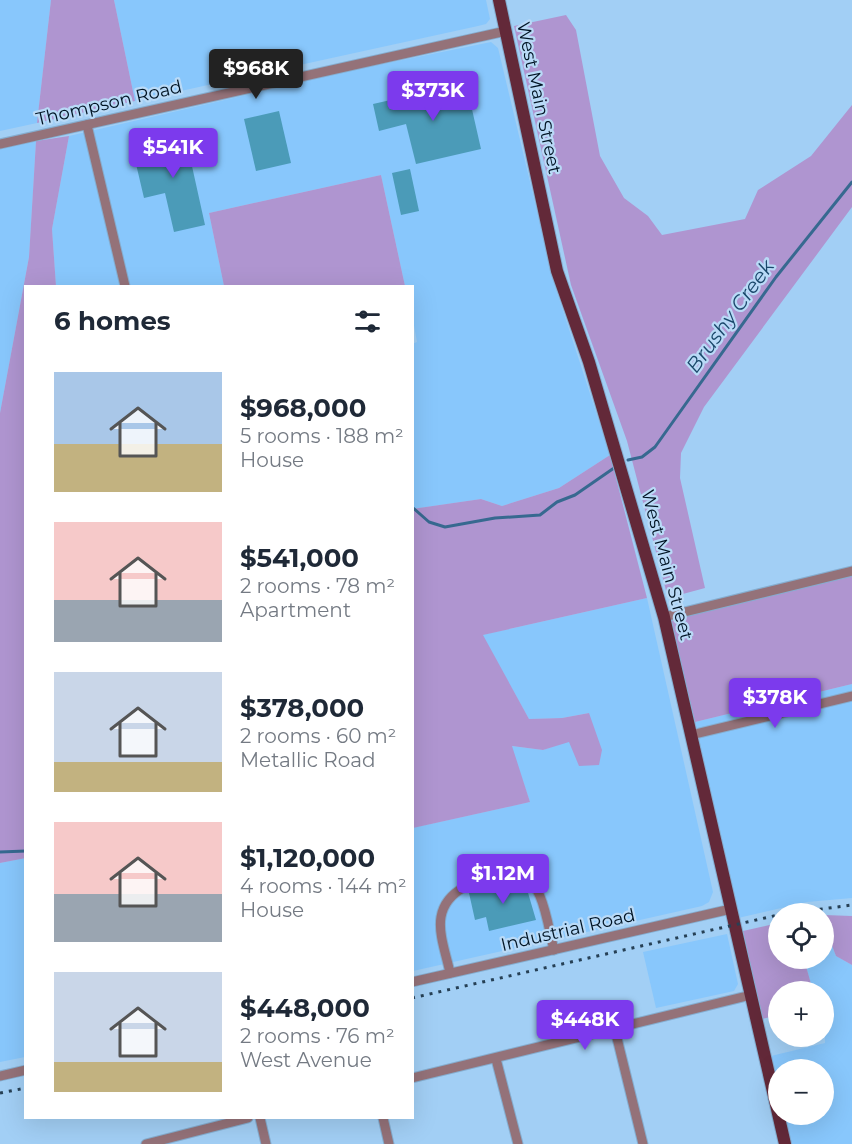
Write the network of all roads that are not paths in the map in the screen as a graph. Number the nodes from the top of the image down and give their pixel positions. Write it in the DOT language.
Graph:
graph roads {
  1 [pos="499,0"];
  2 [pos="506,31"];
  3 [pos="87,125"];
  4 [pos="0,144"];
  5 [pos="125,285"];
  6 [pos="852,572"];
  7 [pos="664,617"];
  8 [pos="852,696"];
  9 [pos="691,735"];
  10 [pos="731,909"];
  11 [pos="554,950"];
  12 [pos="450,973"];
  13 [pos="414,982"];
  14 [pos="751,995"];
  15 [pos="615,1030"];
  16 [pos="496,1059"];
  17 [pos="24,1070"];
  18 [pos="0,1076"];
  19 [pos="414,1078"];
  20 [pos="244,1119"];
  21 [pos="260,1119"];
  22 [pos="383,1119"];
  23 [pos="146,1144"];
  24 [pos="266,1144"];
  25 [pos="389,1144"];
  26 [pos="518,1144"];
  27 [pos="643,1144"];
  28 [pos="785,1144"];
  1 -- 2 [label="main road, West Main Street"];
  2 -- 3 [label="street, Thompson Road"];
  2 -- 7 [label="main road, West Main Street"];
  3 -- 4 [label="street, Thompson Road"];
  3 -- 5 [label="street"];
  6 -- 7 [label="street"];
  7 -- 9 [label="main road, West Main Street"];
  8 -- 9 [label="street"];
  9 -- 10 [label="main road, West Main Street"];
  10 -- 11 [label="street, Industrial Road"];
  10 -- 14 [label="main road, West Main Street"];
  11 -- 12 [label="street, Industrial Road"];
  11 -- 12 [label="street"];
  12 -- 13 [label="street, Industrial Road"];
  14 -- 15 [label="street"];
  14 -- 28 [label="main road, West Main Street"];
  15 -- 16 [label="street"];
  15 -- 27 [label="street"];
  16 -- 19 [label="street"];
  16 -- 26 [label="street"];
  17 -- 18 [label="street"];
  20 -- 23 [label="street"];
  21 -- 24 [label="street"];
  22 -- 25 [label="street"];
}
